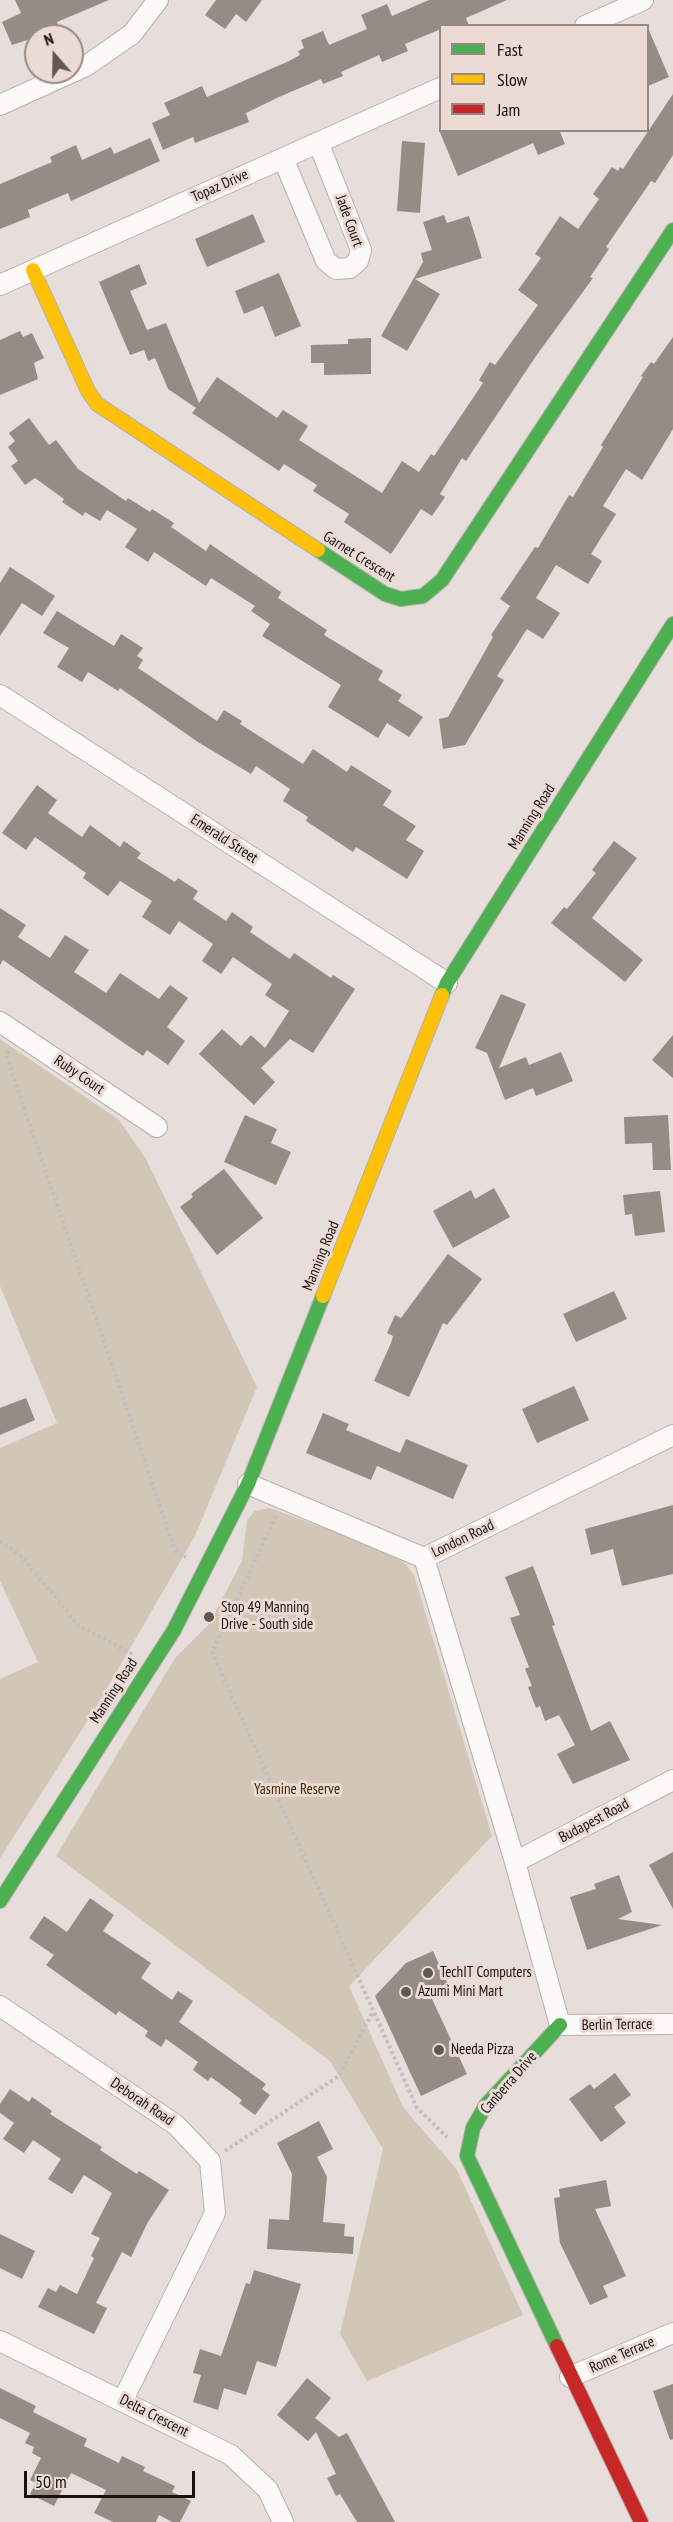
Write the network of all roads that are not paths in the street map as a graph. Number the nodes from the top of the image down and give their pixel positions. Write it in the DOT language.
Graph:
graph roads {
  1 [pos="158,0"];
  2 [pos="643,0"];
  3 [pos="589,24"];
  4 [pos="439,89"];
  5 [pos="0,105"];
  6 [pos="318,142"];
  7 [pos="283,158"];
  8 [pos="673,230"];
  9 [pos="33,270"];
  10 [pos="0,285"];
  11 [pos="673,624"];
  12 [pos="0,695"];
  13 [pos="447,983"];
  14 [pos="0,1022"];
  15 [pos="157,1127"];
  16 [pos="673,1435"];
  17 [pos="248,1484"];
  18 [pos="424,1558"];
  19 [pos="673,1780"];
  20 [pos="516,1862"];
  21 [pos="0,1901"];
  22 [pos="0,2006"];
  23 [pos="673,2024"];
  24 [pos="560,2025"];
  25 [pos="673,2333"];
  26 [pos="0,2341"];
  27 [pos="570,2377"];
  28 [pos="123,2400"];
  29 [pos="283,2522"];
  30 [pos="642,2522"];
  1 -- 5 [label="street"];
  2 -- 3 [label="street"];
  4 -- 6 [label="street, Topaz Drive"];
  6 -- 7 [label="street, Topaz Drive"];
  6 -- 7 [label="street, Jade Court"];
  7 -- 9 [label="street, Topaz Drive"];
  8 -- 9 [label="street, Garnet Crescent"];
  9 -- 10 [label="street, Topaz Drive"];
  11 -- 13 [label="street, Manning Road"];
  12 -- 13 [label="street, Emerald Street"];
  13 -- 17 [label="street, Manning Road"];
  14 -- 15 [label="street, Ruby Court"];
  16 -- 18 [label="street, London Road"];
  17 -- 18 [label="street, London Road"];
  17 -- 21 [label="street, Manning Road"];
  18 -- 20 [label="street"];
  19 -- 20 [label="street, Budapest Road"];
  20 -- 24 [label="street"];
  22 -- 28 [label="street, Deborah Road"];
  23 -- 24 [label="street, Berlin Terrace"];
  24 -- 27 [label="street, Canberra Drive"];
  25 -- 27 [label="street, Rome Terrace"];
  26 -- 28 [label="street, Delta Crescent"];
  27 -- 30 [label="street"];
  28 -- 29 [label="street, Delta Crescent"];
}
